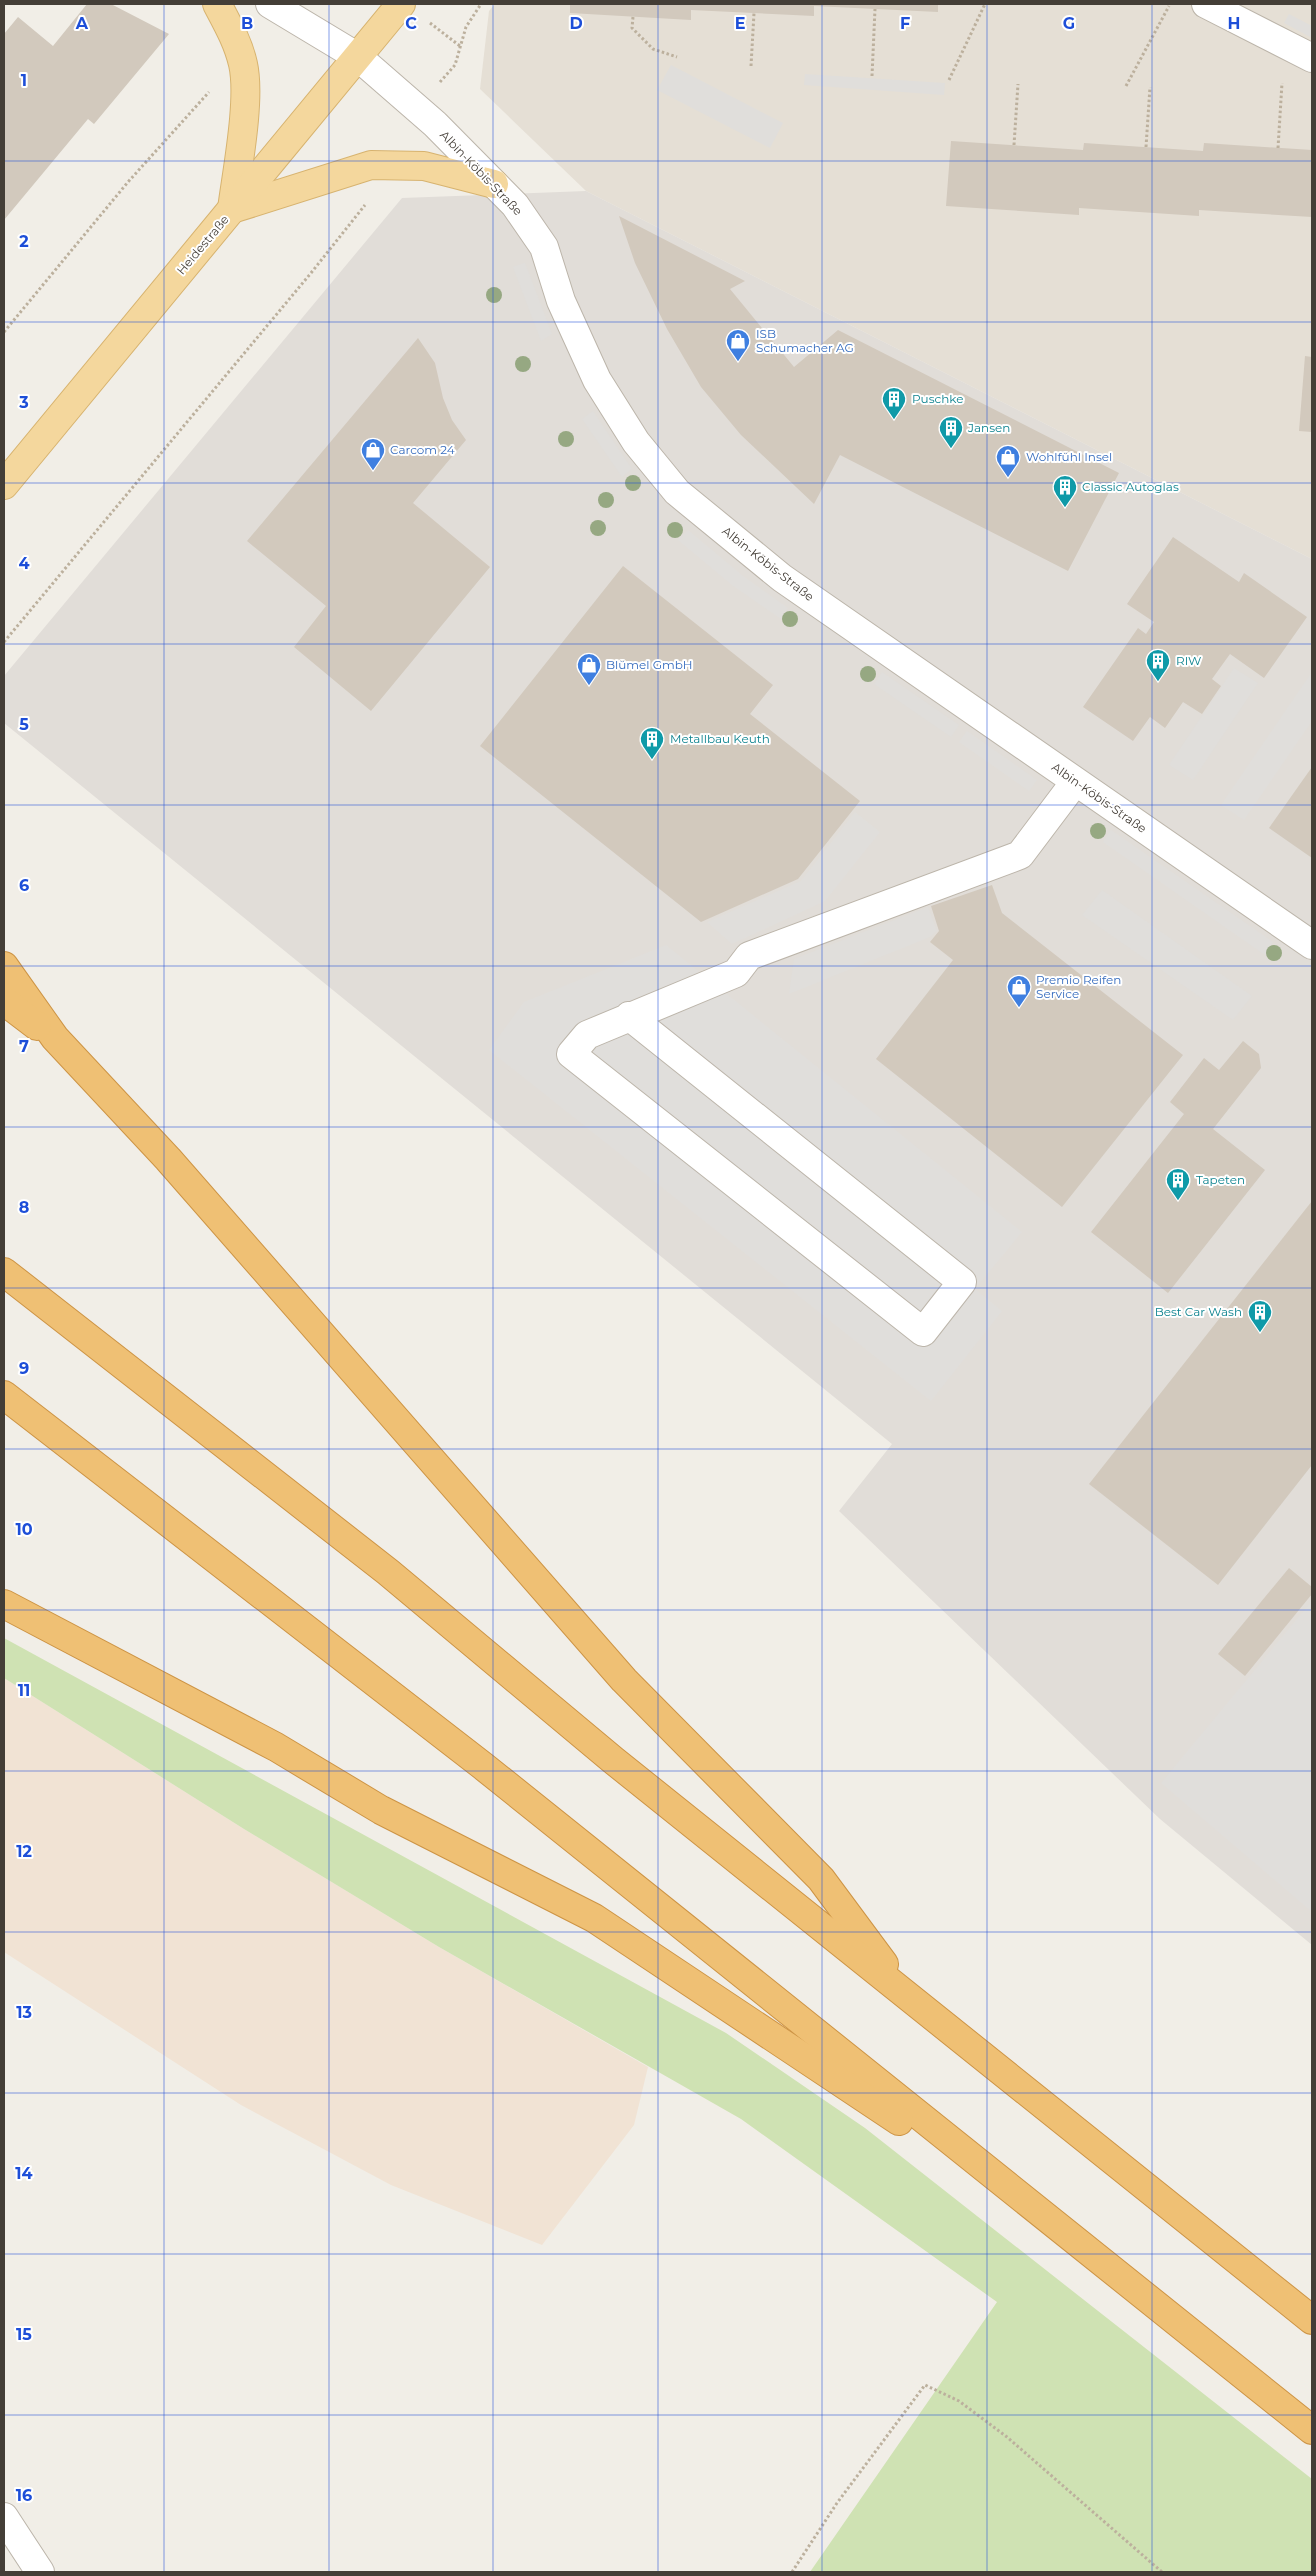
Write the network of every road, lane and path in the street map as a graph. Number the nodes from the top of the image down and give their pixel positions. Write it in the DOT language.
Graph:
graph roads {
  1 [pos="217,4"];
  2 [pos="270,4"];
  3 [pos="402,4"];
  4 [pos="481,4"];
  5 [pos="985,4"];
  6 [pos="1171,4"];
  7 [pos="1207,4"];
  8 [pos="875,9"];
  9 [pos="754,13"];
  10 [pos="633,17"];
  11 [pos="1285,44"];
  12 [pos="358,57"];
  13 [pos="678,57"];
  14 [pos="1312,58"];
  15 [pos="243,66"];
  16 [pos="751,66"];
  17 [pos="872,76"];
  18 [pos="949,80"];
  19 [pos="1018,84"];
  20 [pos="1126,86"];
  21 [pos="1150,87"];
  22 [pos="417,109"];
  23 [pos="1014,145"];
  24 [pos="1146,147"];
  25 [pos="1278,148"];
  26 [pos="382,164"];
  27 [pos="494,184"];
  28 [pos="232,209"];
  29 [pos="4,332"];
  30 [pos="4,486"];
  31 [pos="4,642"];
  32 [pos="1075,782"];
  33 [pos="1312,945"];
  34 [pos="4,966"];
  35 [pos="4,1002"];
  36 [pos="629,1016"];
  37 [pos="54,1038"];
  38 [pos="4,1272"];
  39 [pos="4,1395"];
  40 [pos="4,1604"];
  41 [pos="906,1994"];
  42 [pos="1052,2224"];
  43 [pos="1312,2320"];
  44 [pos="1312,2430"];
  45 [pos="4,2517"];
  46 [pos="40,2572"];
  47 [pos="792,2572"];
  48 [pos="1162,2572"];
  1 -- 15 [label="main road"];
  2 -- 12 [label="street, Albin-Köbis-Straße"];
  3 -- 12 [label="main road, Heidestraße"];
  4 -- 22 [label="path"];
  5 -- 18 [label="path"];
  6 -- 20 [label="path"];
  7 -- 11 [label="street"];
  8 -- 17 [label="path"];
  9 -- 16 [label="path"];
  10 -- 13 [label="path"];
  11 -- 14 [label="street"];
  11 -- 25 [label="path"];
  12 -- 22 [label="street, Albin-Köbis-Straße"];
  12 -- 28 [label="main road, Heidestraße"];
  15 -- 28 [label="main road"];
  15 -- 29 [label="path"];
  19 -- 23 [label="path"];
  21 -- 24 [label="path"];
  22 -- 27 [label="street, Albin-Köbis-Straße"];
  26 -- 27 [label="main road"];
  26 -- 28 [label="main road"];
  26 -- 31 [label="path"];
  27 -- 32 [label="street, Albin-Köbis-Straße"];
  28 -- 30 [label="main road, Heidestraße"];
  32 -- 33 [label="street, Albin-Köbis-Straße"];
  32 -- 36 [label="street"];
  34 -- 37 [label="highway"];
  35 -- 37 [label="highway"];
  36 -- 36 [label="street"];
  37 -- 41 [label="highway"];
  38 -- 41 [label="highway"];
  39 -- 42 [label="highway"];
  40 -- 42 [label="highway"];
  41 -- 43 [label="highway"];
  42 -- 44 [label="highway"];
  45 -- 46 [label="street"];
  47 -- 48 [label="path"];
}
